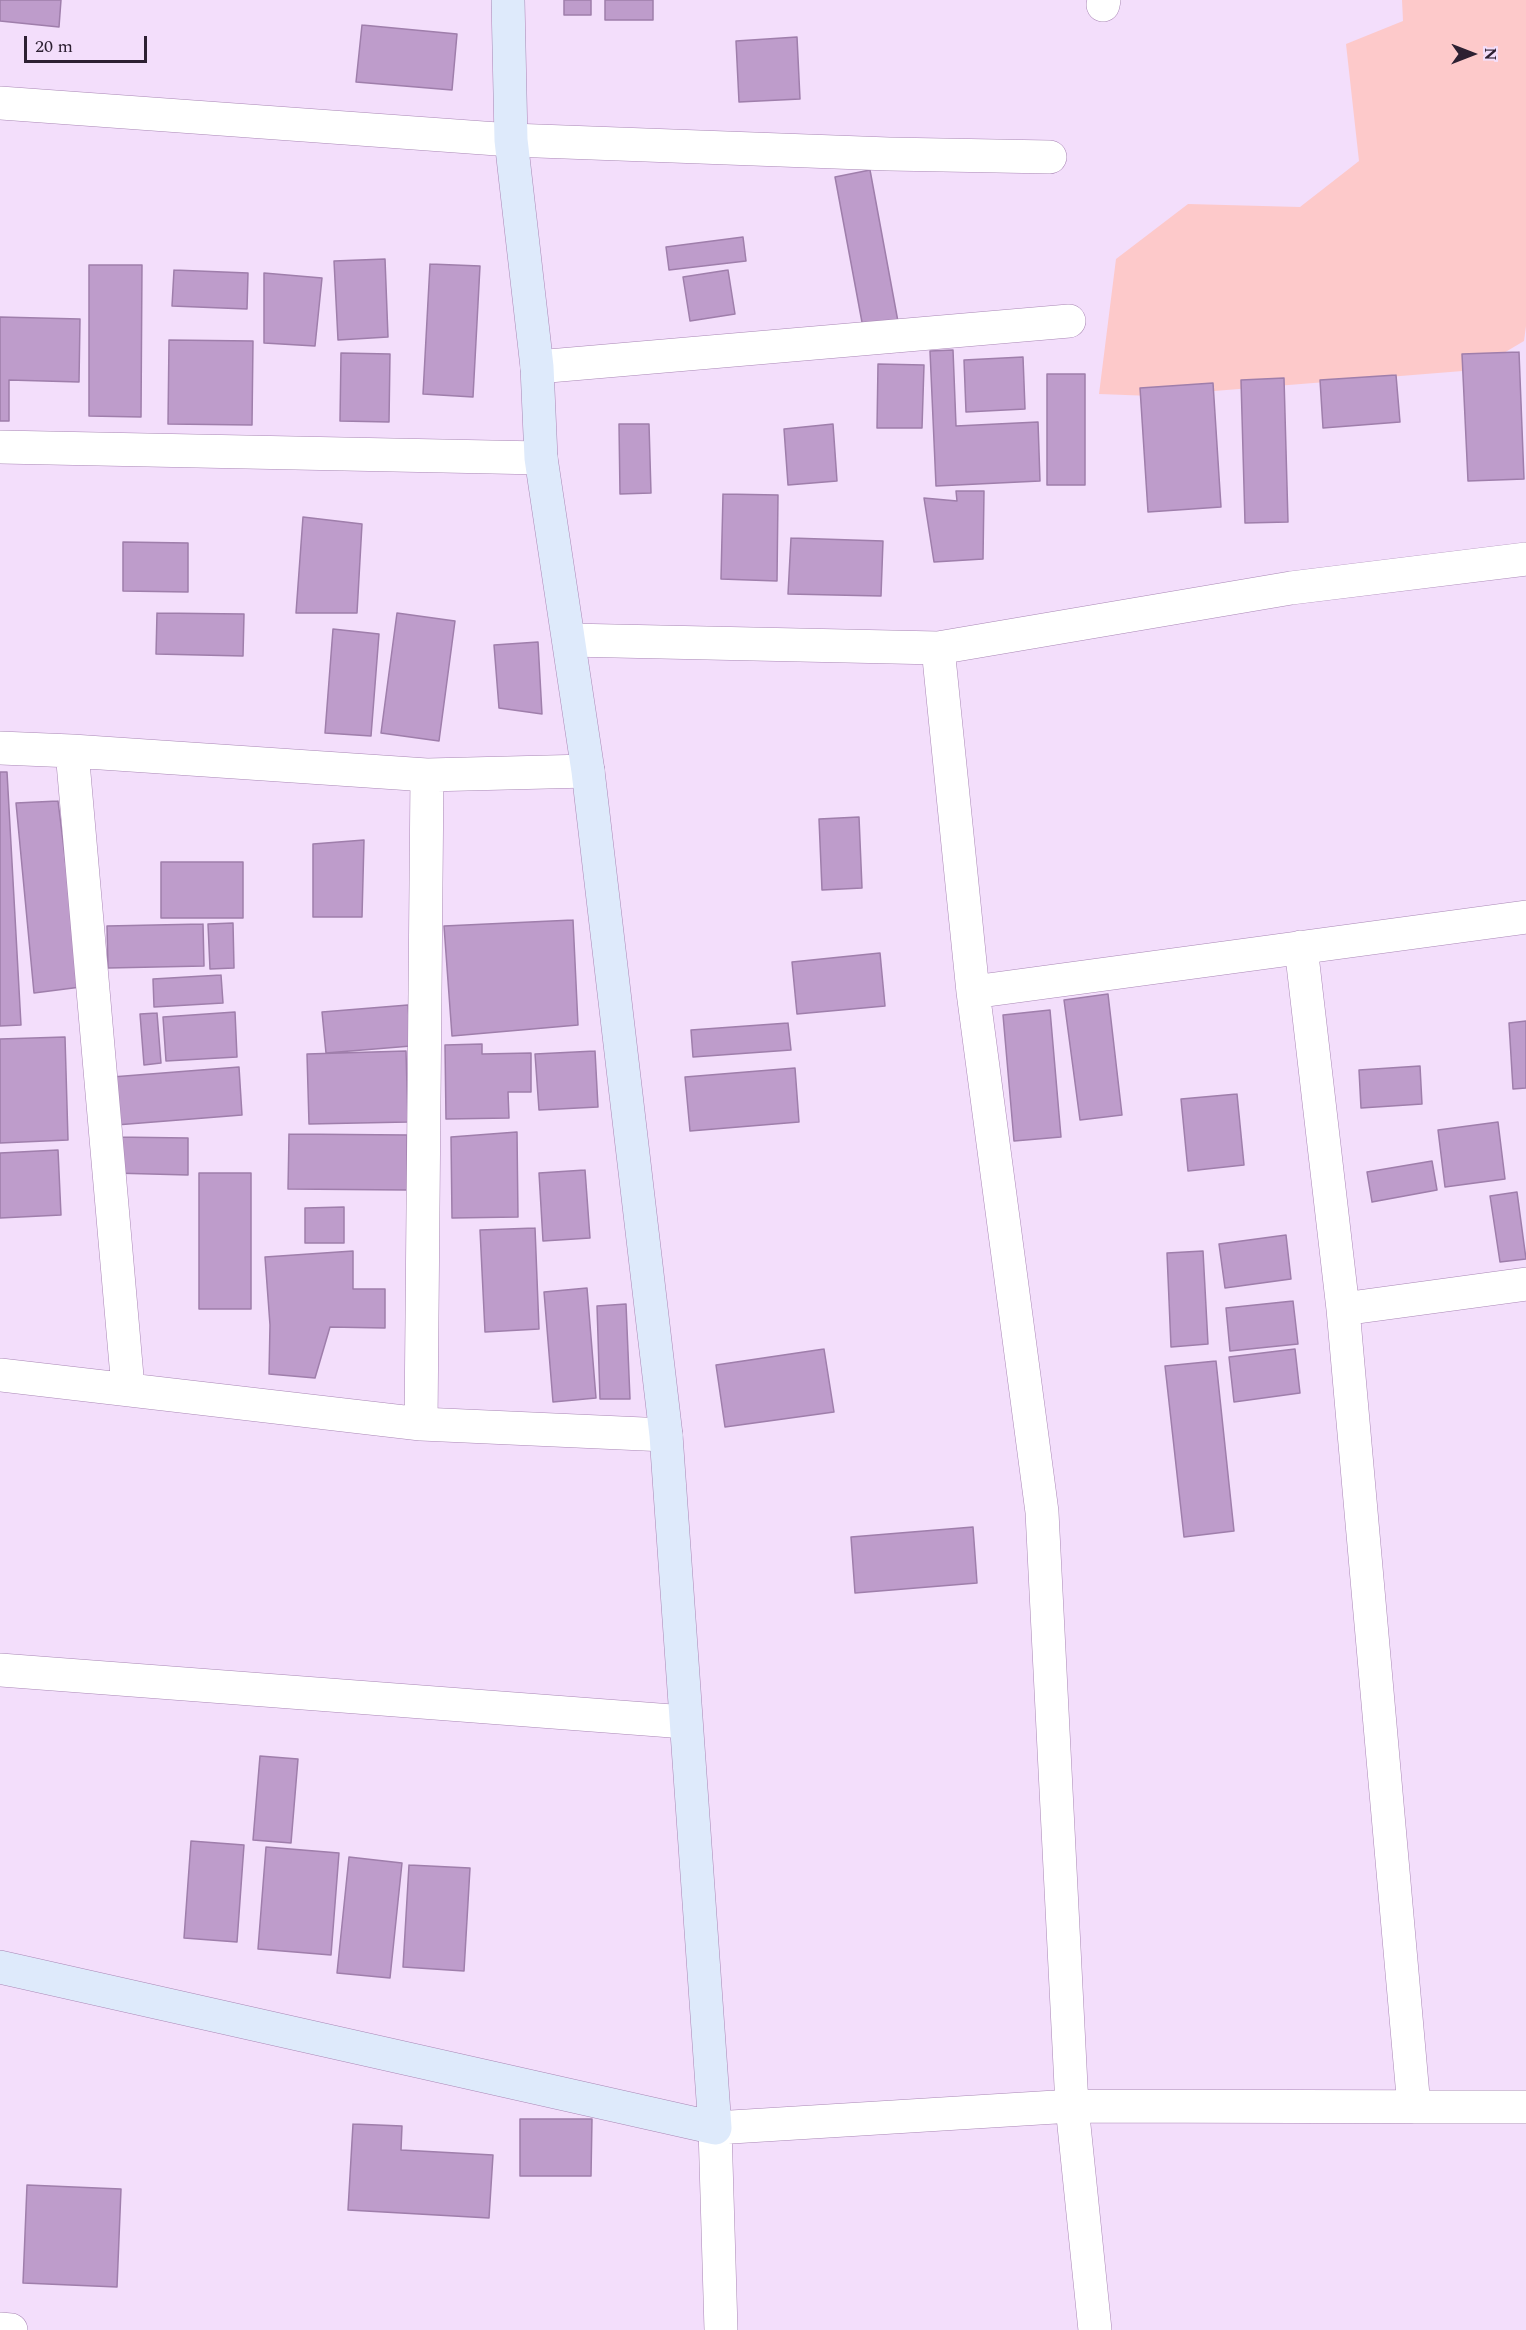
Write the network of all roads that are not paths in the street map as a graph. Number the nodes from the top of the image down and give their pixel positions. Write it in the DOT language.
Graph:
graph roads {
  1 [pos="508,0"];
  2 [pos="0,103"];
  3 [pos="511,140"];
  4 [pos="1050,157"];
  5 [pos="1069,321"];
  6 [pos="537,367"];
  7 [pos="0,447"];
  8 [pos="541,458"];
  9 [pos="1526,559"];
  10 [pos="569,640"];
  11 [pos="939,648"];
  12 [pos="0,748"];
  13 [pos="72,751"];
  14 [pos="588,771"];
  15 [pos="427,775"];
  16 [pos="1526,917"];
  17 [pos="1301,947"];
  18 [pos="973,992"];
  19 [pos="1526,1284"];
  20 [pos="1343,1309"];
  21 [pos="0,1375"];
  22 [pos="128,1388"];
  23 [pos="421,1424"];
  24 [pos="666,1436"];
  25 [pos="0,1670"];
  26 [pos="685,1722"];
  27 [pos="0,1967"];
  28 [pos="1072,2106"];
  29 [pos="1414,2107"];
  30 [pos="1526,2108"];
  31 [pos="715,2128"];
  32 [pos="0,2329"];
  33 [pos="11,2330"];
  34 [pos="721,2330"];
  35 [pos="1095,2330"];
  1 -- 3 [label="street"];
  2 -- 3 [label="street"];
  3 -- 4 [label="street"];
  3 -- 6 [label="street"];
  5 -- 6 [label="street"];
  6 -- 8 [label="street"];
  7 -- 8 [label="street"];
  8 -- 10 [label="street"];
  9 -- 11 [label="street"];
  10 -- 11 [label="street"];
  10 -- 14 [label="street"];
  11 -- 18 [label="street"];
  12 -- 13 [label="street"];
  13 -- 15 [label="street"];
  13 -- 22 [label="street"];
  14 -- 15 [label="street"];
  14 -- 24 [label="street"];
  15 -- 23 [label="street"];
  16 -- 17 [label="street"];
  17 -- 18 [label="street"];
  17 -- 20 [label="street"];
  18 -- 28 [label="street"];
  19 -- 20 [label="street"];
  20 -- 29 [label="street"];
  21 -- 22 [label="street"];
  22 -- 23 [label="street"];
  23 -- 24 [label="street"];
  24 -- 26 [label="street"];
  25 -- 26 [label="street"];
  26 -- 31 [label="street"];
  27 -- 31 [label="street"];
  28 -- 29 [label="street"];
  28 -- 31 [label="street"];
  28 -- 35 [label="street"];
  29 -- 30 [label="street"];
  31 -- 34 [label="street"];
  32 -- 33 [label="street"];
}
